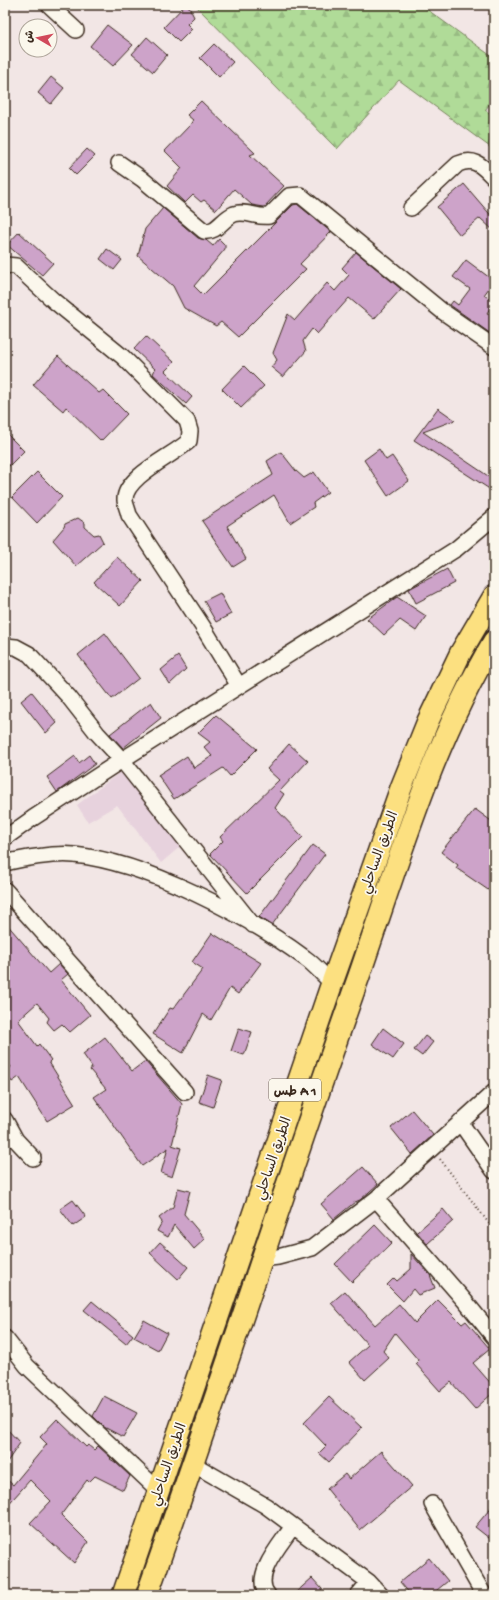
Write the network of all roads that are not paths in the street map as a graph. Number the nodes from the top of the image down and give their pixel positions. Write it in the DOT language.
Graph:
graph roads {
  1 [pos="49,5"];
  2 [pos="76,30"];
  3 [pos="119,163"];
  4 [pos="494,178"];
  5 [pos="411,208"];
  6 [pos="5,265"];
  7 [pos="494,347"];
  8 [pos="494,518"];
  9 [pos="494,596"];
  10 [pos="494,641"];
  11 [pos="5,646"];
  12 [pos="239,686"];
  13 [pos="122,760"];
  14 [pos="5,838"];
  15 [pos="5,863"];
  16 [pos="5,890"];
  17 [pos="254,925"];
  18 [pos="332,983"];
  19 [pos="185,1092"];
  20 [pos="494,1092"];
  21 [pos="5,1120"];
  22 [pos="460,1122"];
  23 [pos="33,1158"];
  24 [pos="494,1171"];
  25 [pos="376,1199"];
  26 [pos="262,1259"];
  27 [pos="494,1337"];
  28 [pos="5,1338"];
  29 [pos="194,1464"];
  30 [pos="158,1490"];
  31 [pos="432,1504"];
  32 [pos="293,1526"];
  33 [pos="369,1582"];
  34 [pos="123,1595"];
  35 [pos="147,1595"];
  36 [pos="268,1595"];
  37 [pos="358,1595"];
  38 [pos="381,1595"];
  39 [pos="484,1595"];
  1 -- 2 [label="street"];
  3 -- 7 [label="street"];
  4 -- 5 [label="street"];
  6 -- 12 [label="street"];
  8 -- 12 [label="street"];
  9 -- 18 [label="highway, الطريق الساحلي / طس A 1"];
  10 -- 26 [label="highway, الطريق الساحلي / طس A 1"];
  11 -- 13 [label="street"];
  12 -- 13 [label="street"];
  13 -- 14 [label="street"];
  13 -- 17 [label="street"];
  15 -- 17 [label="street"];
  16 -- 19 [label="street"];
  17 -- 18 [label="street"];
  18 -- 30 [label="highway, الطريق الساحلي / طس A 1"];
  20 -- 22 [label="street"];
  21 -- 23 [label="street"];
  22 -- 24 [label="street"];
  22 -- 25 [label="street"];
  25 -- 26 [label="street"];
  25 -- 27 [label="street"];
  26 -- 29 [label="highway, الطريق الساحلي / طس A 1"];
  28 -- 30 [label="street"];
  29 -- 32 [label="street"];
  29 -- 35 [label="highway, الطريق الساحلي / طس A 1"];
  30 -- 34 [label="highway, الطريق الساحلي / طس A 1"];
  31 -- 39 [label="street"];
  32 -- 33 [label="street"];
  32 -- 36 [label="street"];
  33 -- 37 [label="street"];
  33 -- 38 [label="street"];
}
